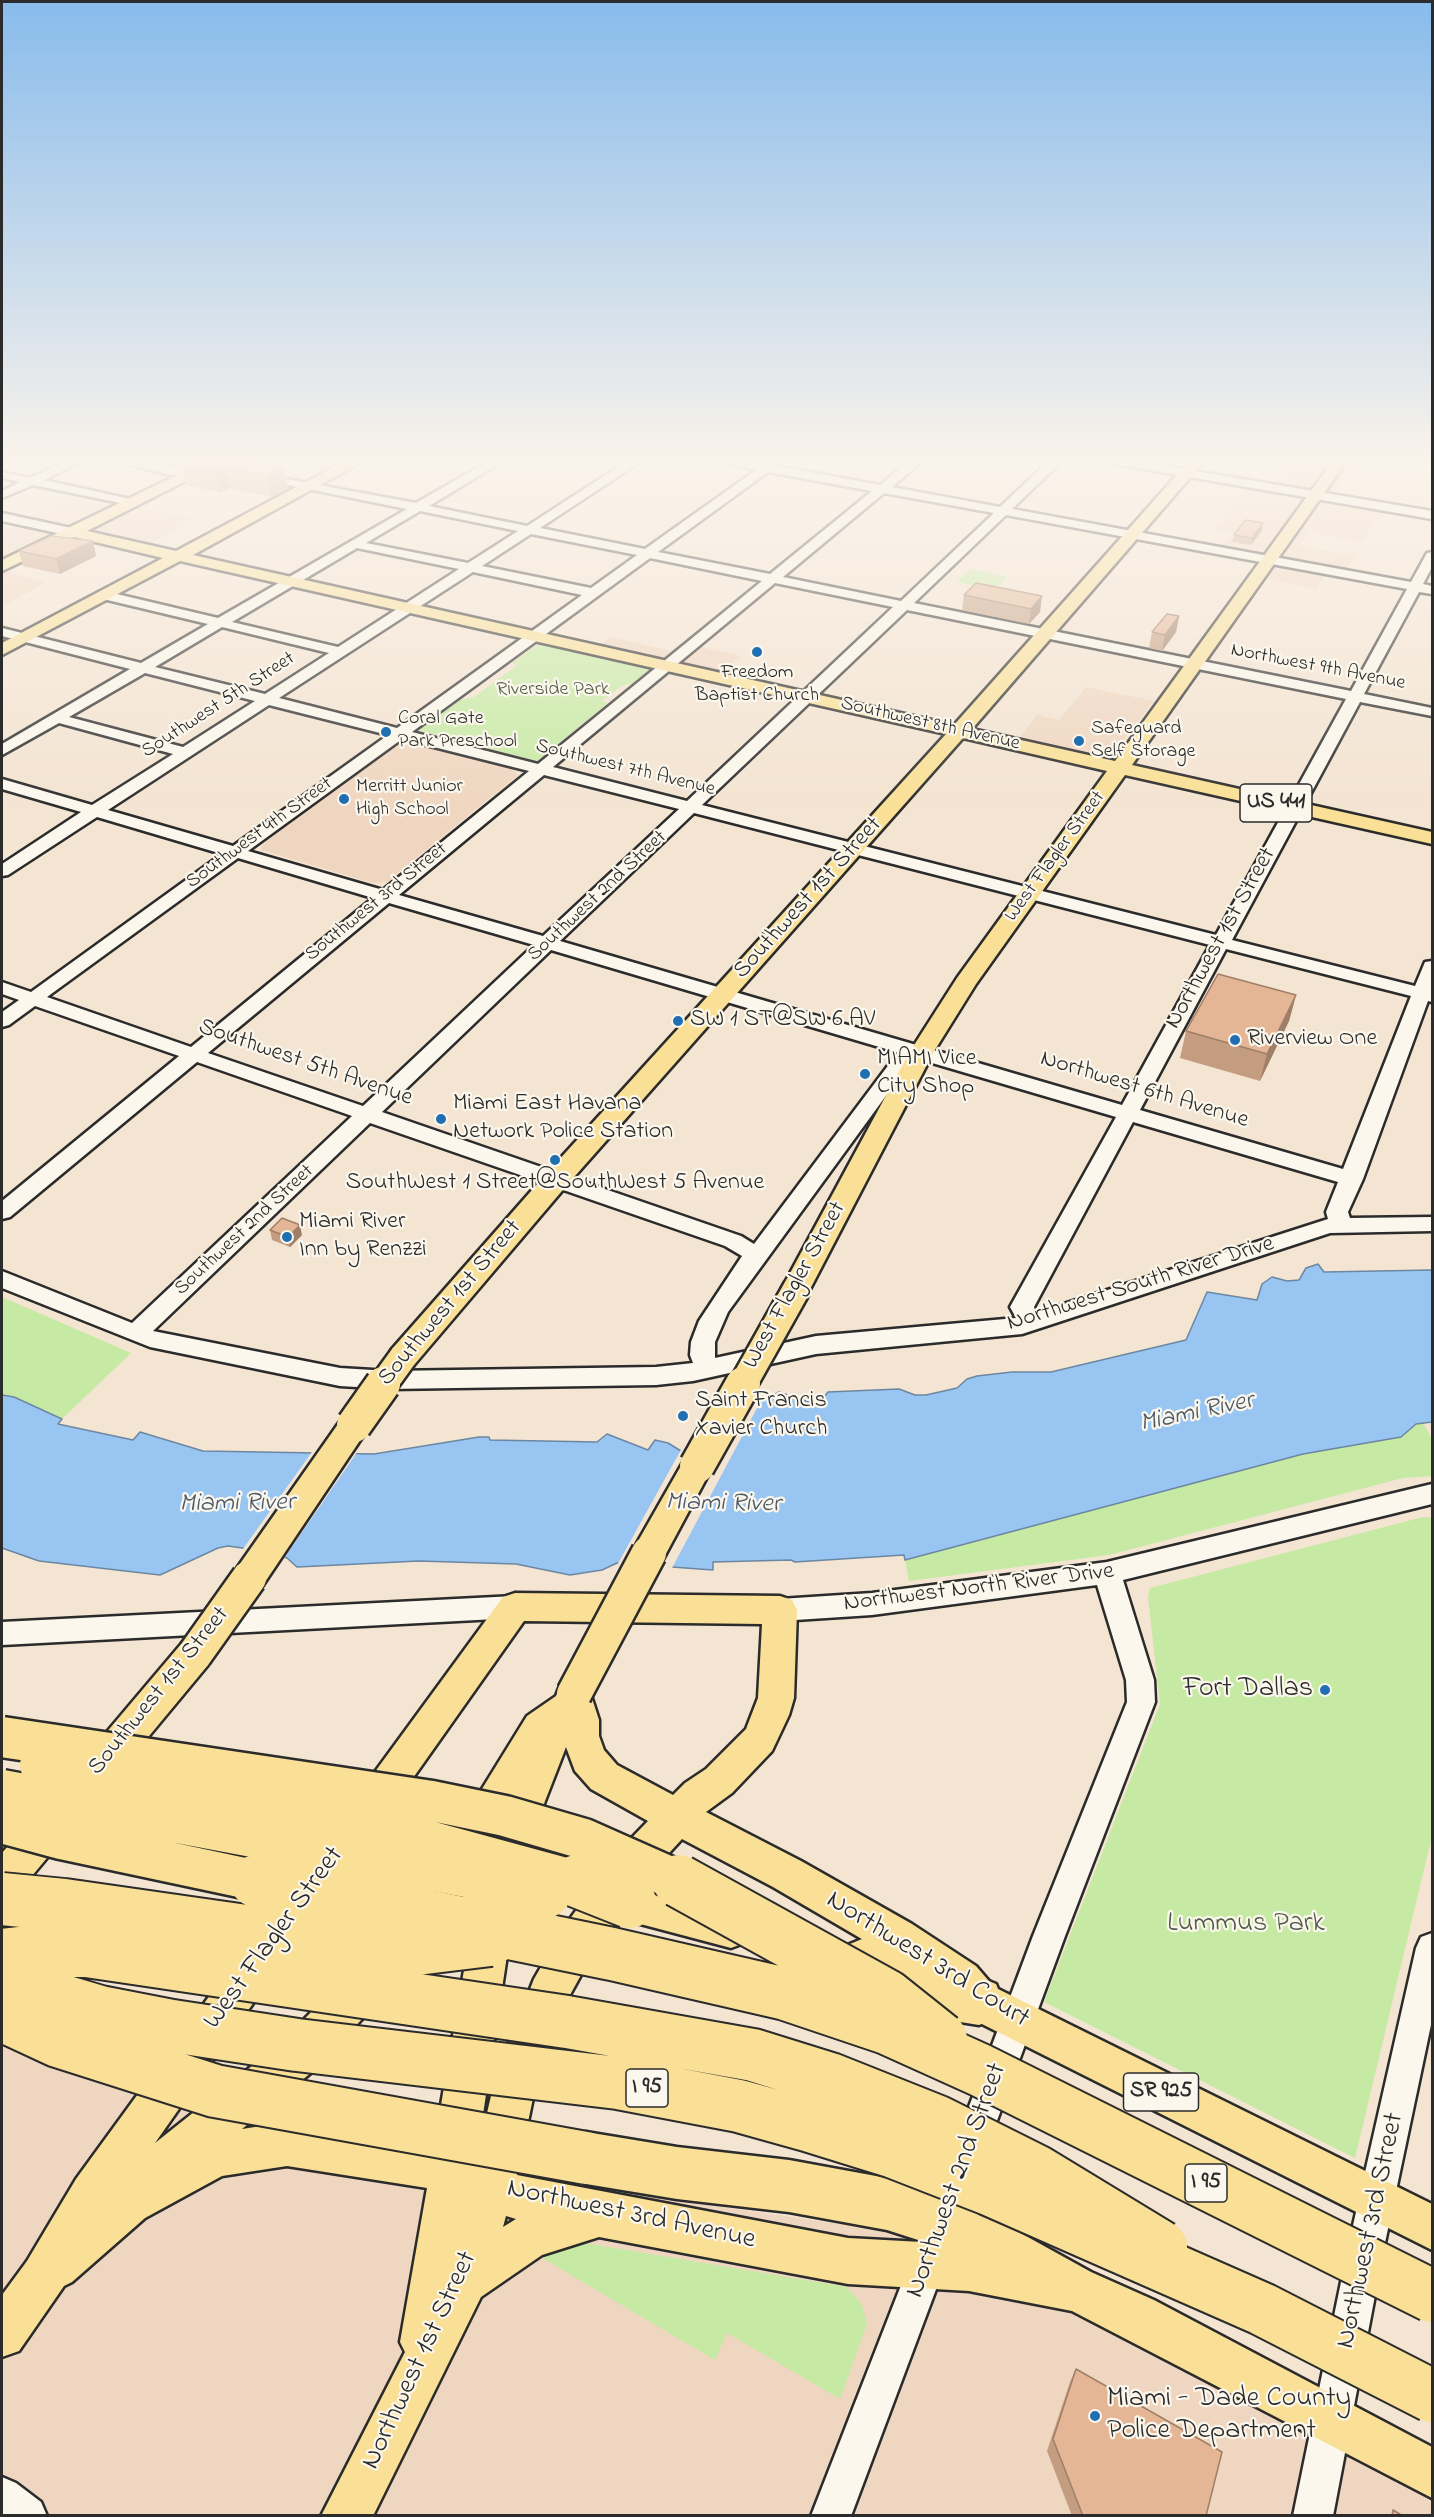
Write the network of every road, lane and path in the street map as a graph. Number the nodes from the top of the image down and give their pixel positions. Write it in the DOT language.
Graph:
graph roads {
  1 [pos="141,575"];
  2 [pos="266,575"];
  3 [pos="301,575"];
  4 [pos="460,575"];
  5 [pos="508,575"];
  6 [pos="618,575"];
  7 [pos="755,575"];
  8 [pos="777,575"];
  9 [pos="936,575"];
  10 [pos="1096,575"];
  11 [pos="1258,575"];
  12 [pos="1356,575"];
  13 [pos="1421,575"];
  14 [pos="773,579"];
  15 [pos="291,581"];
  16 [pos="1415,586"];
  17 [pos="1432,590"];
  18 [pos="594,593"];
  19 [pos="104,595"];
  20 [pos="904,606"];
  21 [pos="410,608"];
  22 [pos="219,623"];
  23 [pos="2,632"];
  24 [pos="1044,634"];
  25 [pos="535,636"];
  26 [pos="24,638"];
  27 [pos="2,650"];
  28 [pos="341,652"];
  29 [pos="1194,664"];
  30 [pos="667,666"];
  31 [pos="142,668"];
  32 [pos="808,697"];
  33 [pos="1356,697"];
  34 [pos="267,700"];
  35 [pos="1432,712"];
  36 [pos="56,718"];
  37 [pos="957,731"];
  38 [pos="400,734"];
  39 [pos="2,750"];
  40 [pos="185,752"];
  41 [pos="1120,768"];
  42 [pos="541,770"];
  43 [pos="2,784"];
  44 [pos="1294,807"];
  45 [pos="691,808"];
  46 [pos="94,811"];
  47 [pos="1432,838"];
  48 [pos="855,849"];
  49 [pos="236,852"];
  50 [pos="2,871"];
  51 [pos="1029,894"];
  52 [pos="386,896"];
  53 [pos="1222,943"];
  54 [pos="548,944"];
  55 [pos="1432,966"];
  56 [pos="2,988"];
  57 [pos="724,995"];
  58 [pos="1427,995"];
  59 [pos="33,998"];
  60 [pos="2,1021"];
  61 [pos="921,1053"];
  62 [pos="194,1054"];
  63 [pos="369,1114"];
  64 [pos="1128,1114"];
  65 [pos="557,1179"];
  66 [pos="1352,1179"];
  67 [pos="2,1212"];
  68 [pos="1341,1224"];
  69 [pos="1432,1224"];
  70 [pos="755,1259"];
  71 [pos="2,1279"];
  72 [pos="1030,1324"];
  73 [pos="135,1334"];
  74 [pos="707,1369"];
  75 [pos="1432,1494"];
  76 [pos="1107,1574"];
  77 [pos="515,1607"];
  78 [pos="780,1610"];
  79 [pos="2,1634"];
  80 [pos="570,1701"];
  81 [pos="2,1737"];
  82 [pos="2,1758"];
  83 [pos="719,1782"];
  84 [pos="2,1790"];
  85 [pos="677,1818"];
  86 [pos="2,1823"];
  87 [pos="720,1841"];
  88 [pos="2,1882"];
  89 [pos="2,1899"];
  90 [pos="630,1902"];
  91 [pos="519,1937"];
  92 [pos="1432,1948"];
  93 [pos="2,1955"];
  94 [pos="2,1983"];
  95 [pos="998,2011"];
  96 [pos="2,2015"];
  97 [pos="980,2070"];
  98 [pos="472,2180"];
  99 [pos="1376,2201"];
  100 [pos="129,2202"];
  101 [pos="604,2215"];
  102 [pos="1432,2228"];
  103 [pos="935,2244"];
  104 [pos="43,2277"];
  105 [pos="465,2281"];
  106 [pos="1432,2296"];
  107 [pos="1262,2309"];
  108 [pos="2,2334"];
  109 [pos="420,2371"];
  110 [pos="1432,2396"];
  111 [pos="1333,2420"];
  112 [pos="1432,2473"];
  113 [pos="2,2497"];
  114 [pos="27,2516"];
  115 [pos="346,2516"];
  116 [pos="831,2516"];
  117 [pos="1312,2516"];
  1 -- 19 [label="main road"];
  2 -- 15 [label="main road, Southwest 8th Avenue / US 441"];
  3 -- 15 [label="street"];
  4 -- 21 [label="street, Southwest 5th Street"];
  5 -- 18 [label="street"];
  6 -- 18 [label="street, Southwest 4th Street"];
  7 -- 14 [label="street, Northwest 9th Avenue"];
  8 -- 14 [label="street, Southwest 3rd Street"];
  9 -- 20 [label="street, Southwest 2nd Street"];
  10 -- 24 [label="main road, Southwest 1st Street"];
  11 -- 29 [label="main road, West Flagler Street"];
  12 -- 16 [label="street"];
  13 -- 16 [label="street, Northwest 1st Street"];
  14 -- 20 [label="street, Northwest 9th Avenue"];
  14 -- 30 [label="street, Southwest 3rd Street"];
  15 -- 21 [label="main road, Southwest 8th Avenue / US 441"];
  15 -- 22 [label="street"];
  16 -- 17 [label="street"];
  16 -- 33 [label="street, Northwest 1st Street"];
  18 -- 25 [label="street, Southwest 4th Street"];
  19 -- 22 [label="street"];
  19 -- 26 [label="main road"];
  20 -- 24 [label="street, Northwest 9th Avenue"];
  20 -- 32 [label="street, Southwest 2nd Street"];
  21 -- 25 [label="main road, Southwest 8th Avenue / US 441"];
  21 -- 28 [label="street, Southwest 5th Street"];
  22 -- 28 [label="street"];
  22 -- 31 [label="street"];
  23 -- 26 [label="street, Southwest 7th Avenue"];
  24 -- 29 [label="street, Northwest 9th Avenue"];
  24 -- 37 [label="main road, Southwest 1st Street"];
  25 -- 30 [label="main road, Southwest 8th Avenue / US 441"];
  25 -- 38 [label="street, Southwest 4th Street"];
  26 -- 27 [label="main road"];
  26 -- 31 [label="street, Southwest 7th Avenue"];
  28 -- 34 [label="street, Southwest 5th Street"];
  29 -- 33 [label="street, Northwest 9th Avenue"];
  29 -- 41 [label="main road, West Flagler Street"];
  30 -- 32 [label="main road, Southwest 8th Avenue / US 441"];
  30 -- 42 [label="street, Southwest 3rd Street"];
  31 -- 34 [label="street, Southwest 7th Avenue"];
  31 -- 36 [label="street"];
  32 -- 37 [label="main road, Southwest 8th Avenue / US 441"];
  32 -- 45 [label="street, Southwest 2nd Street"];
  33 -- 35 [label="street, Northwest 9th Avenue"];
  33 -- 44 [label="street, Northwest 1st Street"];
  34 -- 38 [label="street, Southwest 7th Avenue"];
  34 -- 40 [label="street, Southwest 5th Street"];
  36 -- 39 [label="street"];
  36 -- 40 [label="street"];
  37 -- 41 [label="main road, Southwest 8th Avenue / US 441"];
  37 -- 48 [label="main road, Southwest 1st Street"];
  38 -- 42 [label="street, Southwest 7th Avenue"];
  38 -- 49 [label="street, Southwest 4th Street"];
  40 -- 46 [label="street, Southwest 5th Street"];
  41 -- 44 [label="main road, US 441"];
  41 -- 51 [label="main road, West Flagler Street"];
  42 -- 45 [label="street, Southwest 7th Avenue"];
  42 -- 52 [label="street, Southwest 3rd Street"];
  43 -- 46 [label="street, Northwest 6th Avenue"];
  44 -- 47 [label="main road, US 441"];
  44 -- 53 [label="street, Northwest 1st Street"];
  45 -- 48 [label="street, Southwest 7th Avenue"];
  45 -- 54 [label="street, Southwest 2nd Street"];
  46 -- 49 [label="street, Northwest 6th Avenue"];
  46 -- 50 [label="street, Southwest 5th Street"];
  48 -- 51 [label="street, Southwest 7th Avenue"];
  48 -- 57 [label="main road, Southwest 1st Street"];
  49 -- 52 [label="street, Northwest 6th Avenue"];
  49 -- 59 [label="street, Southwest 4th Street"];
  51 -- 53 [label="street, Southwest 7th Avenue"];
  51 -- 61 [label="main road, West Flagler Street"];
  52 -- 54 [label="street, Northwest 6th Avenue"];
  52 -- 62 [label="street, Southwest 3rd Street"];
  53 -- 58 [label="street, Southwest 7th Avenue"];
  53 -- 64 [label="street, Northwest 1st Street"];
  54 -- 57 [label="street, Northwest 6th Avenue"];
  54 -- 63 [label="street, Southwest 2nd Street"];
  55 -- 58 [label="street"];
  56 -- 59 [label="street, Southwest 5th Avenue"];
  57 -- 61 [label="street, Northwest 6th Avenue"];
  57 -- 65 [label="main road, Southwest 1st Street"];
  58 -- 66 [label="street"];
  59 -- 60 [label="street, Southwest 4th Street"];
  59 -- 62 [label="street, Southwest 5th Avenue"];
  61 -- 64 [label="street, Northwest 6th Avenue"];
  61 -- 70 [label="street, West Flagler Street"];
  61 -- 80 [label="main road, West Flagler Street, bridge"];
  62 -- 63 [label="street, Southwest 5th Avenue"];
  62 -- 67 [label="street, Southwest 3rd Street"];
  63 -- 65 [label="street, Southwest 5th Avenue"];
  63 -- 73 [label="street, Southwest 2nd Street"];
  64 -- 66 [label="street, Northwest 6th Avenue"];
  64 -- 72 [label="street, Northwest 1st Street"];
  65 -- 70 [label="street, Southwest 5th Avenue"];
  65 -- 88 [label="main road, Southwest 1st Street, bridge"];
  66 -- 68 [label="street"];
  68 -- 69 [label="street, Northwest South River Drive"];
  68 -- 72 [label="street, Northwest South River Drive"];
  70 -- 74 [label="street, West Flagler Street"];
  71 -- 73 [label="street, Northwest South River Drive"];
  72 -- 74 [label="street, Northwest South River Drive"];
  73 -- 74 [label="street, Northwest South River Drive"];
  75 -- 76 [label="street, Northwest North River Drive"];
  76 -- 78 [label="street, Northwest North River Drive"];
  76 -- 95 [label="street, Northwest 2nd Street"];
  77 -- 78 [label="main road, Northwest North River Drive"];
  77 -- 79 [label="street"];
  77 -- 104 [label="main road, West Flagler Street"];
  78 -- 83 [label="main road, Northwest 1st Street"];
  80 -- 85 [label="main road, Northwest 3rd Court / SR 925"];
  80 -- 98 [label="main road, West Flagler Street"];
  80 -- 100 [label="main road, West Flagler Street"];
  81 -- 97 [label="highway, bridge"];
  82 -- 90 [label="highway, bridge"];
  83 -- 85 [label="main road, Northwest 1st Street"];
  83 -- 87 [label="main road"];
  84 -- 90 [label="highway, bridge"];
  85 -- 87 [label="main road, Northwest 3rd Court / SR 925"];
  85 -- 98 [label="main road, Northwest 1st Street"];
  86 -- 91 [label="highway, I 95, bridge"];
  87 -- 95 [label="main road, Northwest 3rd Court / SR 925"];
  89 -- 91 [label="highway, bridge"];
  90 -- 95 [label="highway"];
  91 -- 97 [label="highway, I 95, bridge"];
  92 -- 99 [label="street, Northwest 3rd Street"];
  93 -- 107 [label="highway, bridge"];
  94 -- 107 [label="highway, I 95, bridge"];
  95 -- 99 [label="main road, Northwest 3rd Court / SR 925"];
  95 -- 103 [label="street, Northwest 2nd Street"];
  96 -- 103 [label="highway, bridge"];
  97 -- 106 [label="highway, I 95, bridge"];
  98 -- 100 [label="main road, Northwest 3rd Avenue"];
  98 -- 101 [label="main road, Northwest 3rd Avenue"];
  98 -- 105 [label="main road, Northwest 1st Street"];
  98 -- 109 [label="main road, West Flagler Street"];
  99 -- 102 [label="main road, Northwest 3rd Court / SR 925"];
  99 -- 111 [label="street, Northwest 3rd Street"];
  100 -- 104 [label="main road, West Flagler Street"];
  101 -- 103 [label="main road, Northwest 3rd Avenue"];
  101 -- 105 [label="main road"];
  103 -- 111 [label="main road, Northwest 3rd Avenue"];
  103 -- 116 [label="street, Northwest 2nd Street"];
  104 -- 108 [label="main road, West Flagler Street"];
  105 -- 109 [label="main road, Northwest 1st Street"];
  107 -- 110 [label="highway, I 95, bridge"];
  109 -- 115 [label="main road, Northwest 1st Street"];
  111 -- 112 [label="main road, Northwest 3rd Avenue"];
  111 -- 117 [label="street, Northwest 3rd Street"];
  113 -- 114 [label="street"];
}
